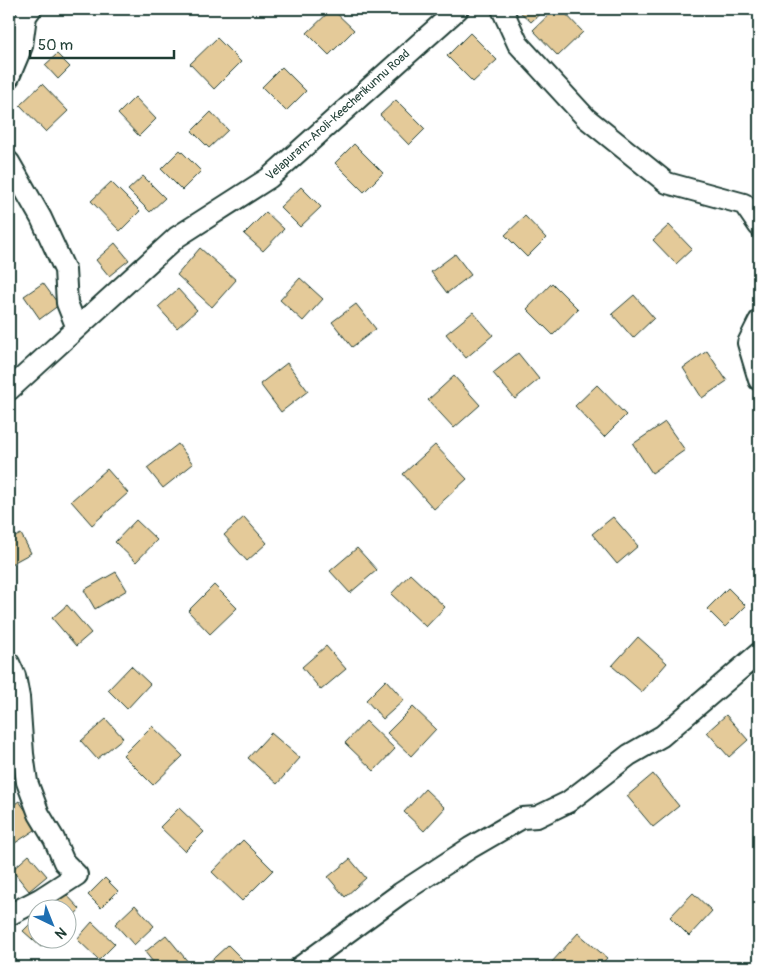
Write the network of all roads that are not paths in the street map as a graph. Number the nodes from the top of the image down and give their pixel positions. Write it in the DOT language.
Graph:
graph roads {
  1 [pos="31,9"];
  2 [pos="458,9"];
  3 [pos="502,9"];
  4 [pos="9,78"];
  5 [pos="9,162"];
  6 [pos="759,226"];
  7 [pos="759,321"];
  8 [pos="77,328"];
  9 [pos="759,380"];
  10 [pos="9,390"];
  11 [pos="759,653"];
  12 [pos="9,663"];
  13 [pos="9,914"];
  14 [pos="300,967"];
  1 -- 4 [label="street"];
  2 -- 8 [label="street, Velapuram-Aroli-Keecherikunnu Road"];
  3 -- 6 [label="street"];
  5 -- 8 [label="street"];
  7 -- 9 [label="street"];
  8 -- 10 [label="street, Velapuram-Aroli-Keecherikunnu Road"];
  11 -- 14 [label="street"];
  12 -- 13 [label="street"];
}
